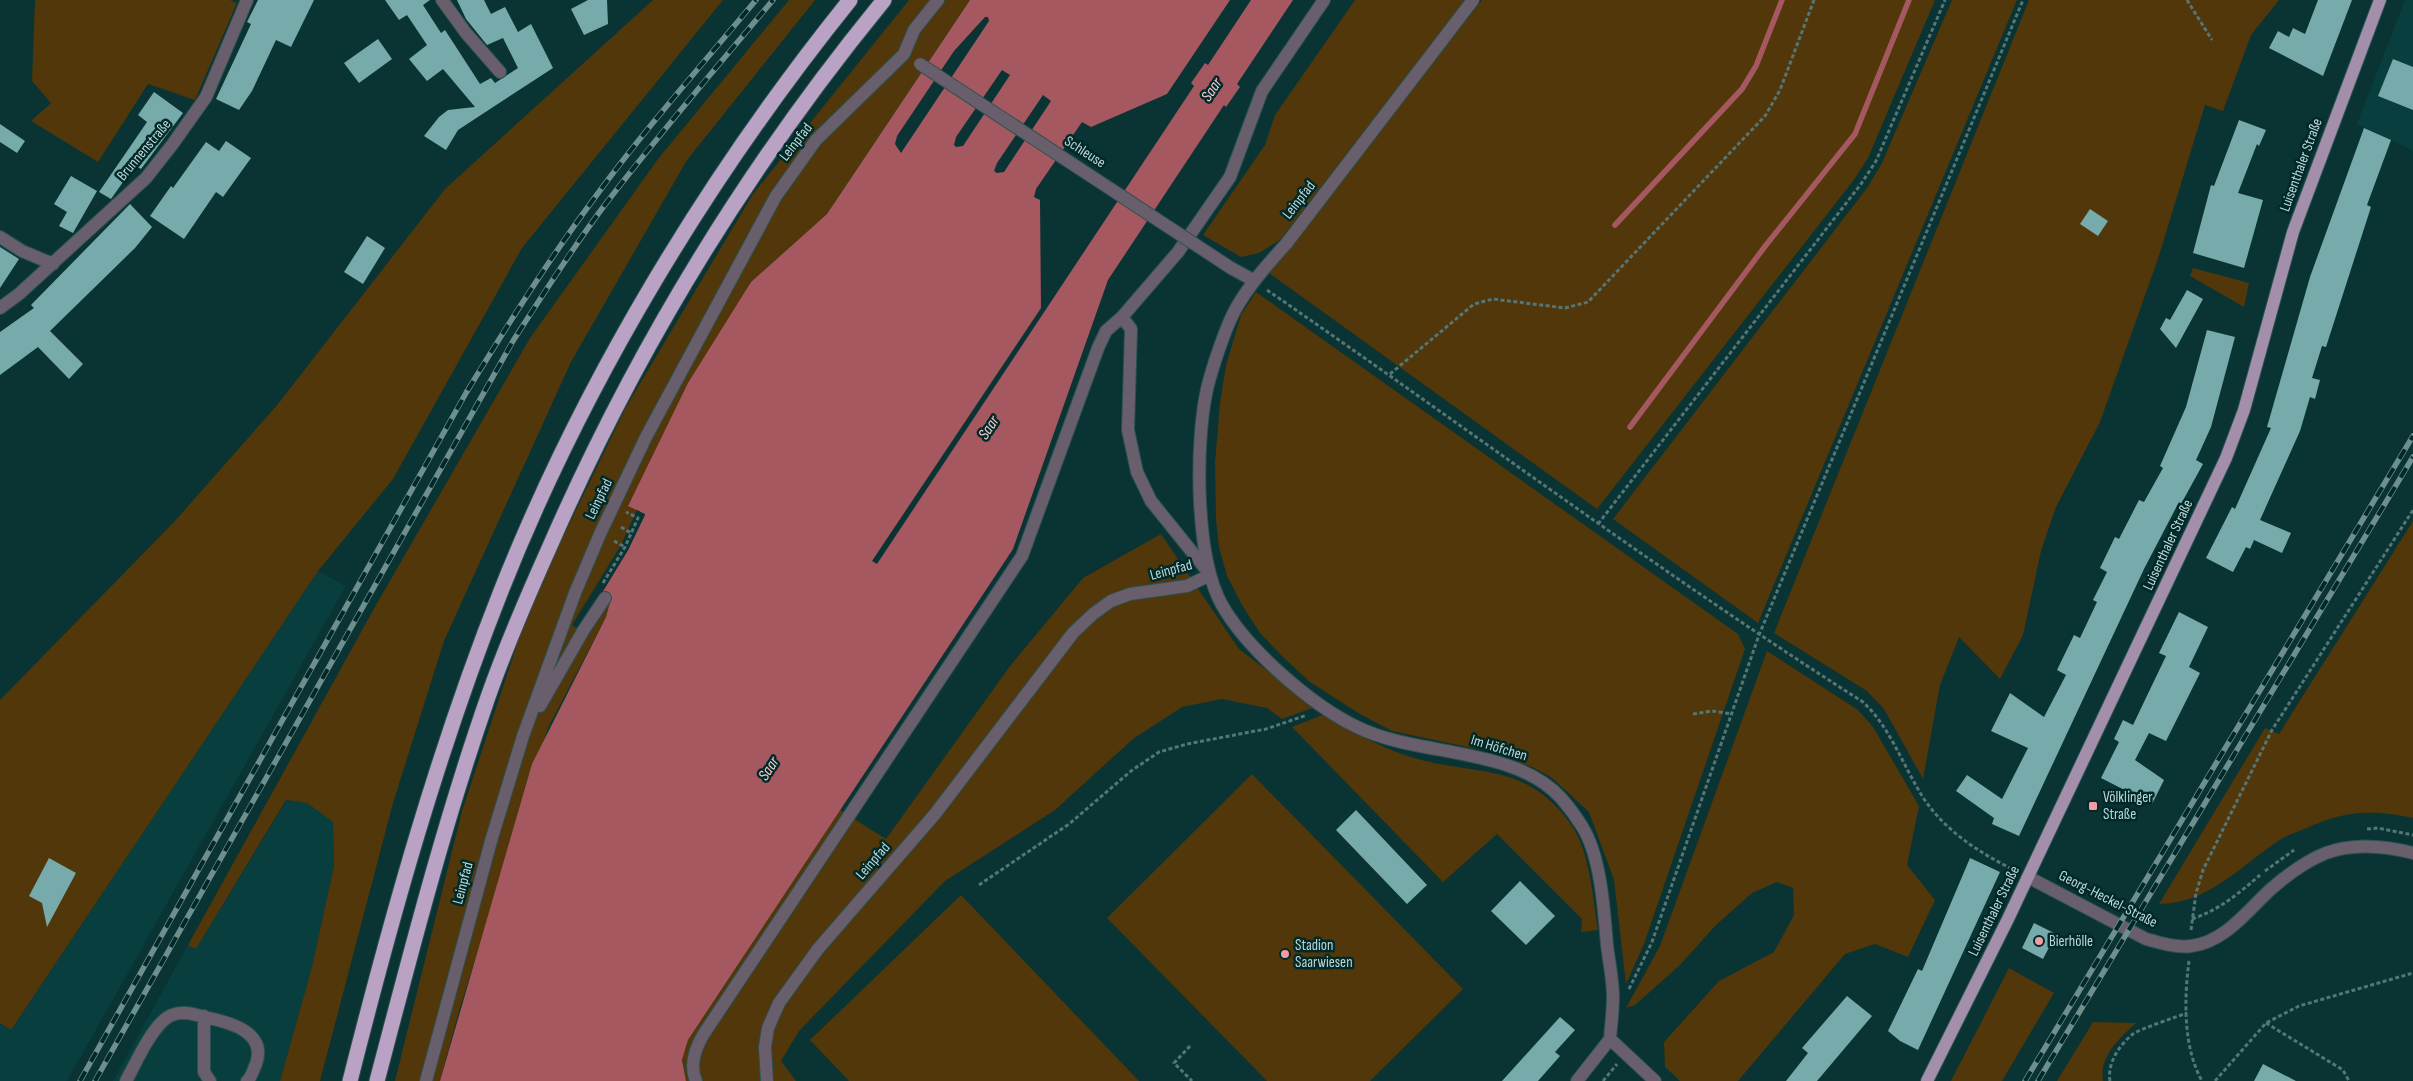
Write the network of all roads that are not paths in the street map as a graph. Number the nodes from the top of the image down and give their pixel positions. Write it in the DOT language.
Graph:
graph roads {
  1 [pos="247,0"];
  2 [pos="442,0"];
  3 [pos="850,0"];
  4 [pos="884,0"];
  5 [pos="938,0"];
  6 [pos="1324,0"];
  7 [pos="1473,0"];
  8 [pos="2380,0"];
  9 [pos="904,54"];
  10 [pos="500,72"];
  11 [pos="0,237"];
  12 [pos="53,264"];
  13 [pos="1253,280"];
  14 [pos="0,308"];
  15 [pos="1122,317"];
  16 [pos="1210,575"];
  17 [pos="605,598"];
  18 [pos="523,736"];
  19 [pos="2413,852"];
  20 [pos="2028,877"];
  21 [pos="204,1016"];
  22 [pos="1610,1039"];
  23 [pos="126,1081"];
  24 [pos="210,1081"];
  25 [pos="247,1081"];
  26 [pos="350,1081"];
  27 [pos="377,1081"];
  28 [pos="426,1081"];
  29 [pos="696,1081"];
  30 [pos="767,1081"];
  31 [pos="1577,1081"];
  32 [pos="1656,1081"];
  33 [pos="1928,1081"];
  1 -- 12 [label="street, Brunnenstraße"];
  2 -- 10 [label="street"];
  3 -- 26 [label="highway"];
  4 -- 27 [label="highway"];
  5 -- 9 [label="street, Leinpfad"];
  6 -- 15 [label="street"];
  7 -- 13 [label="street, Leinpfad"];
  8 -- 20 [label="main road, Luisenthaler Straße"];
  9 -- 13 [label="street, Schleuse, bridge"];
  9 -- 18 [label="street, Leinpfad"];
  11 -- 12 [label="street"];
  12 -- 14 [label="street, Brunnenstraße"];
  13 -- 16 [label="street, Leinpfad"];
  15 -- 16 [label="street"];
  15 -- 29 [label="street"];
  16 -- 22 [label="street, Im Höfchen"];
  16 -- 30 [label="street, Leinpfad"];
  17 -- 18 [label="street"];
  18 -- 28 [label="street, Leinpfad"];
  19 -- 20 [label="street, Georg-Heckel-Straße"];
  20 -- 33 [label="main road, Luisenthaler Straße"];
  21 -- 23 [label="street"];
  21 -- 24 [label="street"];
  21 -- 25 [label="street"];
  22 -- 31 [label="street"];
  22 -- 32 [label="street"];
}
